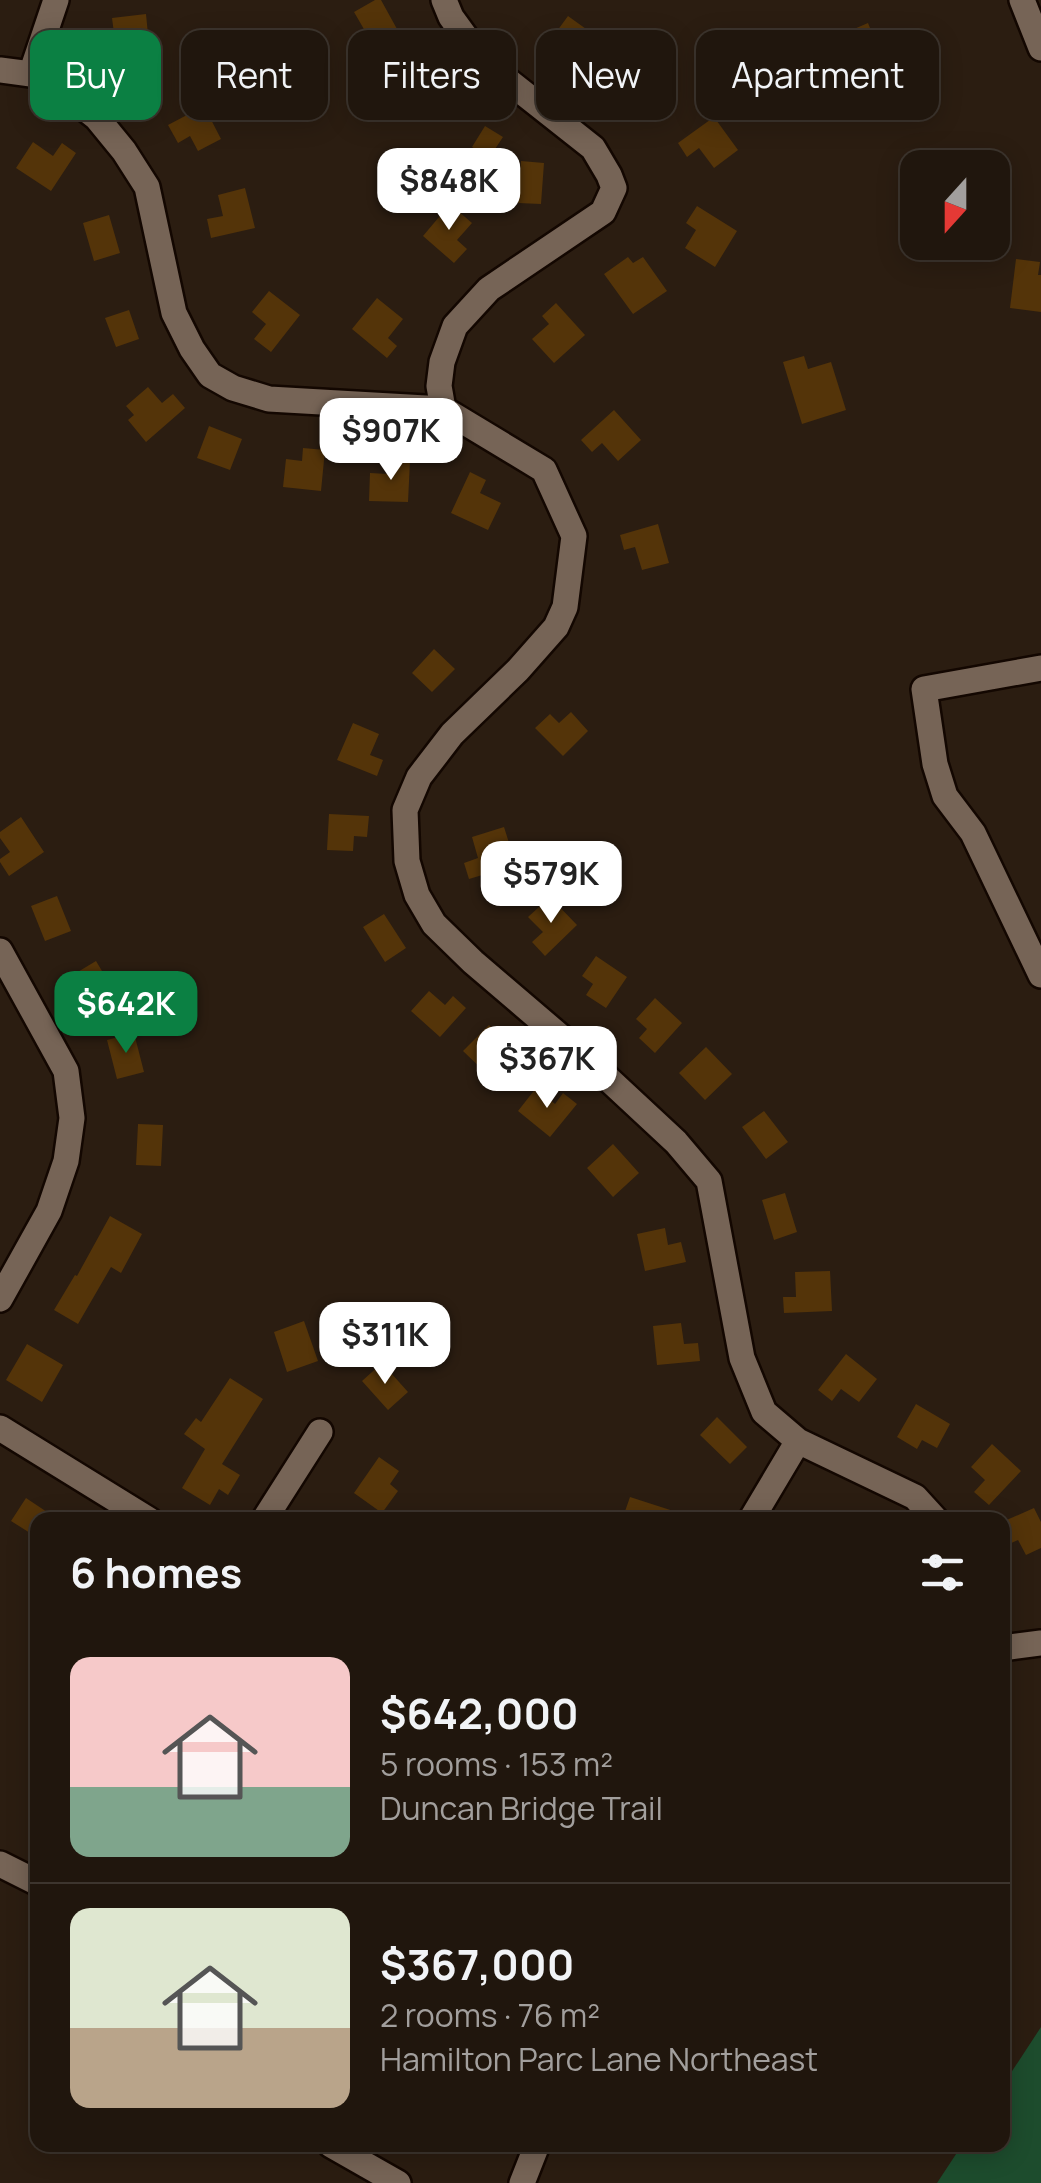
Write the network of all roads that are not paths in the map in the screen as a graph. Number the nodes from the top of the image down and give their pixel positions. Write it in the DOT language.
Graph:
graph roads {
  1 [pos="56,0"];
  2 [pos="444,0"];
  3 [pos="1022,0"];
  4 [pos="46,30"];
  5 [pos="1038,33"];
  6 [pos="0,70"];
  7 [pos="30,74"];
  8 [pos="99,120"];
  9 [pos="442,409"];
  10 [pos="1041,668"];
  11 [pos="0,951"];
  12 [pos="1041,975"];
  13 [pos="0,1299"];
  14 [pos="0,1428"];
  15 [pos="320,1432"];
  16 [pos="798,1440"];
  17 [pos="136,1512"];
  18 [pos="269,1512"];
  19 [pos="755,1512"];
  20 [pos="929,1512"];
  21 [pos="1041,1644"];
  22 [pos="1010,1647"];
  23 [pos="0,1864"];
  24 [pos="30,1879"];
  25 [pos="343,2152"];
  26 [pos="534,2152"];
  27 [pos="398,2183"];
  28 [pos="522,2183"];
  1 -- 4 [label="street"];
  2 -- 9 [label="street"];
  3 -- 5 [label="street"];
  6 -- 7 [label="street"];
  8 -- 9 [label="street"];
  9 -- 16 [label="street"];
  10 -- 12 [label="street"];
  11 -- 13 [label="street"];
  14 -- 17 [label="street"];
  15 -- 18 [label="street"];
  16 -- 19 [label="street"];
  16 -- 20 [label="street"];
  21 -- 22 [label="street"];
  23 -- 24 [label="street"];
  25 -- 27 [label="street"];
  26 -- 28 [label="street"];
}
